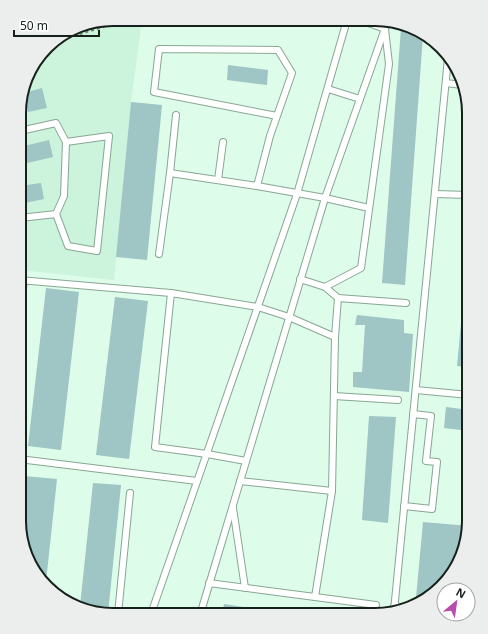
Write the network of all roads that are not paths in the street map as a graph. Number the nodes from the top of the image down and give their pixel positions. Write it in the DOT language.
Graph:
graph roads {
  1 [pos="345,26"];
  2 [pos="377,26"];
  3 [pos="385,29"];
  4 [pos="447,66"];
  5 [pos="446,83"];
  6 [pos="457,84"];
  7 [pos="328,89"];
  8 [pos="360,99"];
  9 [pos="176,115"];
  10 [pos="277,116"];
  11 [pos="26,130"];
  12 [pos="66,142"];
  13 [pos="222,142"];
  14 [pos="170,173"];
  15 [pos="218,180"];
  16 [pos="257,186"];
  17 [pos="297,194"];
  18 [pos="435,194"];
  19 [pos="462,195"];
  20 [pos="325,198"];
  21 [pos="369,208"];
  22 [pos="56,214"];
  23 [pos="26,217"];
  24 [pos="159,254"];
  25 [pos="300,279"];
  26 [pos="26,280"];
  27 [pos="326,287"];
  28 [pos="171,293"];
  29 [pos="338,298"];
  30 [pos="406,303"];
  31 [pos="258,307"];
  32 [pos="289,317"];
  33 [pos="335,337"];
  34 [pos="416,390"];
  35 [pos="462,394"];
  36 [pos="334,396"];
  37 [pos="398,400"];
  38 [pos="413,414"];
  39 [pos="207,454"];
  40 [pos="26,461"];
  41 [pos="246,462"];
  42 [pos="198,481"];
  43 [pos="240,481"];
  44 [pos="332,491"];
  45 [pos="130,492"];
  46 [pos="233,505"];
  47 [pos="404,506"];
  48 [pos="209,583"];
  49 [pos="245,588"];
  50 [pos="316,598"];
  51 [pos="376,605"];
  52 [pos="394,605"];
  53 [pos="119,608"];
  54 [pos="153,608"];
  55 [pos="202,608"];
  1 -- 7 [label="lane"];
  2 -- 3 [label="lane"];
  3 -- 8 [label="lane"];
  3 -- 21 [label="lane"];
  4 -- 5 [label="lane"];
  5 -- 6 [label="lane"];
  5 -- 18 [label="lane"];
  7 -- 8 [label="lane"];
  7 -- 17 [label="lane"];
  8 -- 20 [label="lane"];
  9 -- 14 [label="lane"];
  10 -- 10 [label="lane"];
  10 -- 16 [label="lane"];
  11 -- 12 [label="lane"];
  12 -- 22 [label="lane"];
  12 -- 22 [label="lane"];
  13 -- 15 [label="lane"];
  14 -- 15 [label="lane"];
  14 -- 24 [label="lane"];
  15 -- 16 [label="lane"];
  16 -- 17 [label="lane"];
  17 -- 20 [label="lane"];
  17 -- 31 [label="lane"];
  18 -- 19 [label="lane"];
  18 -- 34 [label="lane"];
  20 -- 21 [label="lane"];
  20 -- 25 [label="lane"];
  21 -- 27 [label="lane"];
  22 -- 23 [label="lane"];
  25 -- 27 [label="lane"];
  25 -- 32 [label="lane"];
  26 -- 28 [label="lane"];
  27 -- 29 [label="lane"];
  28 -- 31 [label="lane"];
  28 -- 39 [label="lane"];
  29 -- 30 [label="lane"];
  29 -- 33 [label="lane"];
  31 -- 32 [label="lane"];
  31 -- 39 [label="lane"];
  32 -- 33 [label="lane"];
  32 -- 41 [label="lane"];
  33 -- 36 [label="lane"];
  34 -- 35 [label="lane"];
  34 -- 38 [label="lane"];
  36 -- 37 [label="lane"];
  36 -- 44 [label="lane"];
  38 -- 47 [label="lane"];
  38 -- 47 [label="lane"];
  39 -- 41 [label="lane"];
  39 -- 42 [label="lane"];
  40 -- 42 [label="lane"];
  41 -- 43 [label="lane"];
  42 -- 54 [label="lane"];
  43 -- 44 [label="lane"];
  43 -- 46 [label="lane"];
  44 -- 50 [label="lane"];
  45 -- 53 [label="lane"];
  46 -- 48 [label="lane"];
  46 -- 49 [label="lane"];
  47 -- 52 [label="lane"];
  48 -- 49 [label="lane"];
  48 -- 55 [label="lane"];
  49 -- 50 [label="lane"];
  50 -- 51 [label="lane"];
}
